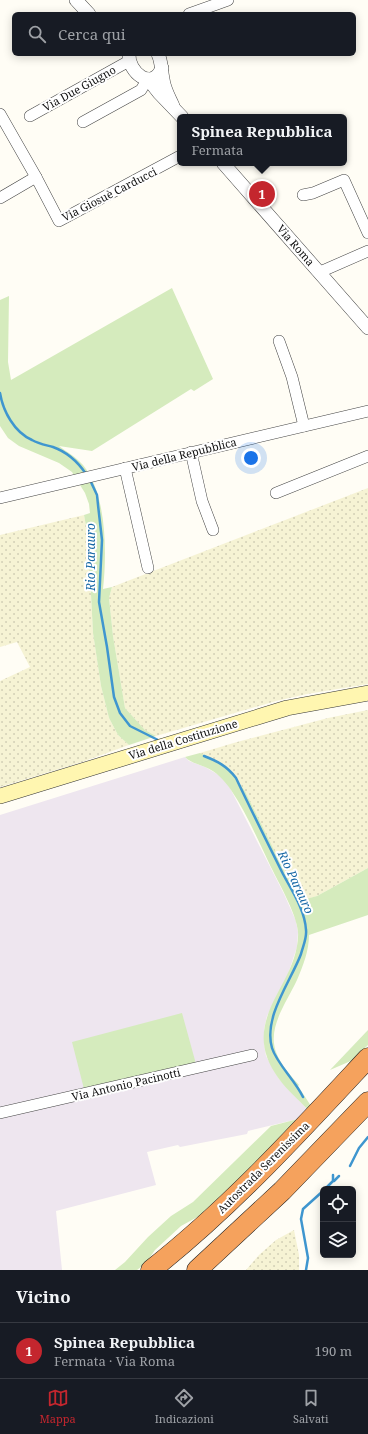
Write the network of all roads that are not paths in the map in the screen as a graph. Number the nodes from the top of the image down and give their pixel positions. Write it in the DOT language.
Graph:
graph roads {
  1 [pos="76,0"];
  2 [pos="228,0"];
  3 [pos="87,12"];
  4 [pos="195,12"];
  5 [pos="128,56"];
  6 [pos="159,56"];
  7 [pos="162,68"];
  8 [pos="147,79"];
  9 [pos="173,106"];
  10 [pos="0,114"];
  11 [pos="180,114"];
  12 [pos="30,116"];
  13 [pos="83,122"];
  14 [pos="4,130"];
  15 [pos="177,158"];
  16 [pos="226,166"];
  17 [pos="36,177"];
  18 [pos="303,195"];
  19 [pos="0,198"];
  20 [pos="368,233"];
  21 [pos="368,251"];
  22 [pos="320,272"];
  23 [pos="368,328"];
  24 [pos="279,341"];
  25 [pos="368,412"];
  26 [pos="304,426"];
  27 [pos="191,452"];
  28 [pos="368,456"];
  29 [pos="125,468"];
  30 [pos="276,493"];
  31 [pos="0,498"];
  32 [pos="213,530"];
  33 [pos="148,568"];
  34 [pos="368,693"];
  35 [pos="0,796"];
  36 [pos="252,1055"];
  37 [pos="368,1058"];
  38 [pos="368,1102"];
  39 [pos="0,1113"];
  40 [pos="151,1270"];
  41 [pos="197,1270"];
  1 -- 3 [label="street"];
  2 -- 4 [label="street"];
  5 -- 8 [label="street"];
  5 -- 12 [label="street, Via Due Giugno"];
  6 -- 7 [label="street"];
  7 -- 8 [label="street"];
  7 -- 9 [label="street"];
  8 -- 9 [label="street"];
  8 -- 13 [label="street"];
  9 -- 11 [label="street"];
  10 -- 14 [label="street, Via Giosuè Carducci"];
  14 -- 17 [label="street, Via Giosuè Carducci"];
  15 -- 17 [label="street, Via Giosuè Carducci"];
  16 -- 22 [label="street, Via Roma"];
  17 -- 19 [label="street"];
  18 -- 20 [label="street"];
  21 -- 22 [label="street"];
  22 -- 23 [label="street, Via Roma"];
  24 -- 26 [label="street"];
  25 -- 26 [label="street, Via della Repubblica"];
  26 -- 27 [label="street, Via della Repubblica"];
  27 -- 29 [label="street, Via della Repubblica"];
  27 -- 32 [label="street"];
  28 -- 30 [label="street"];
  29 -- 31 [label="street, Via della Repubblica"];
  29 -- 33 [label="street"];
  34 -- 35 [label="main road, Via della Costituzione"];
  36 -- 39 [label="street, Via Antonio Pacinotti"];
  37 -- 40 [label="highway, Autostrada Serenissima"];
  38 -- 41 [label="highway"];
}
